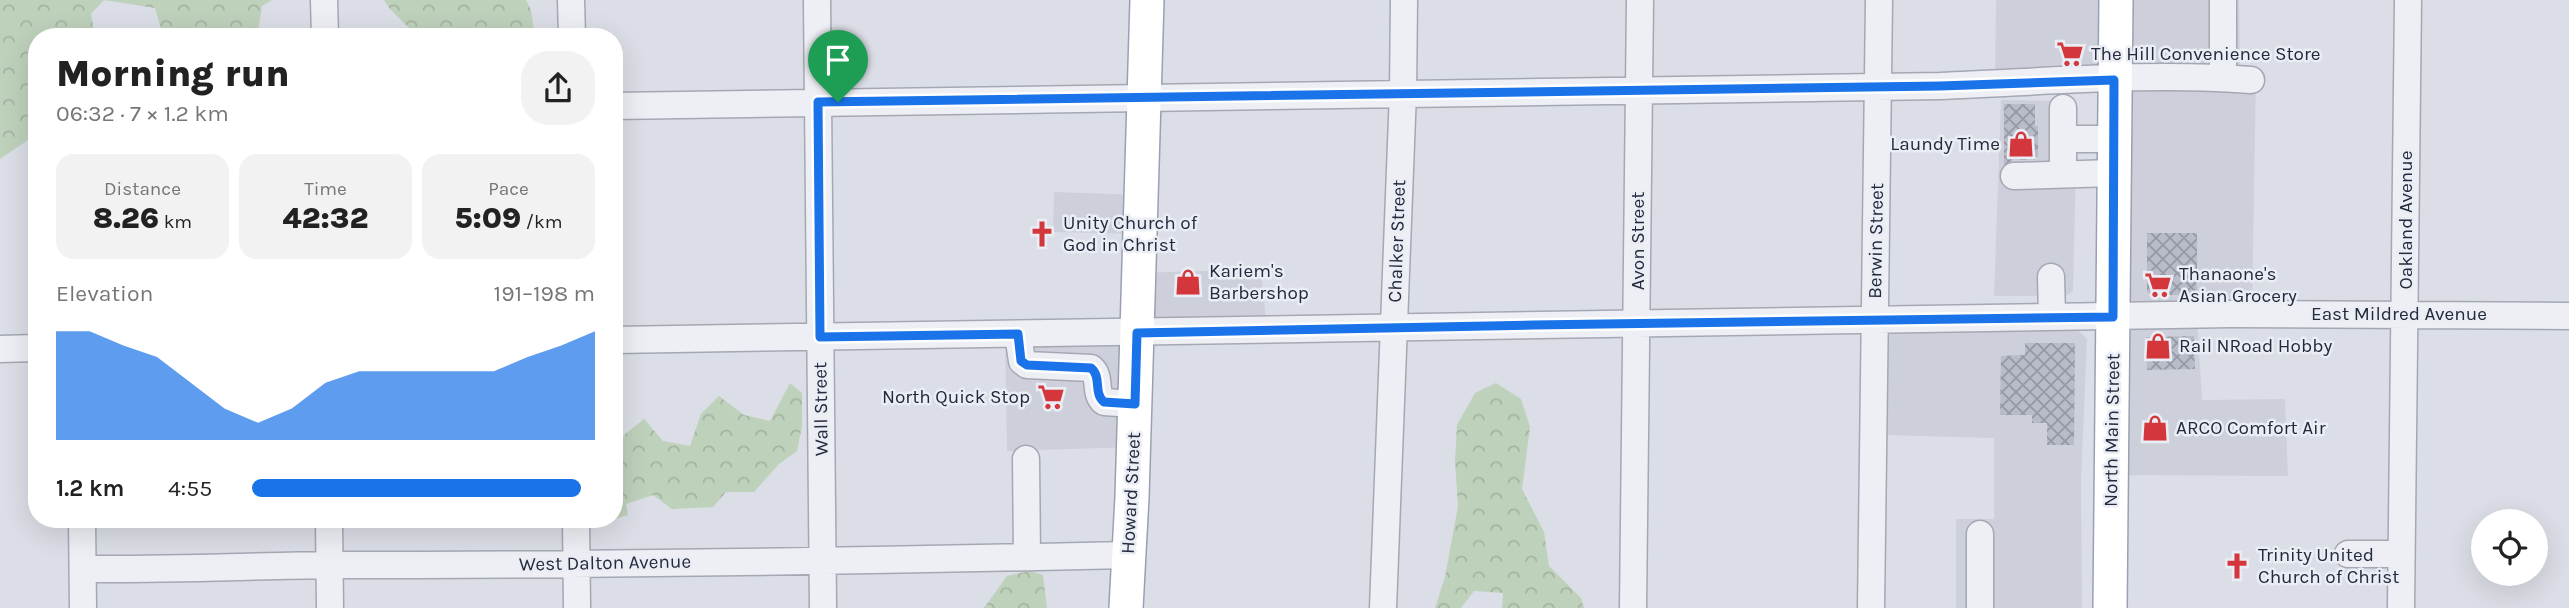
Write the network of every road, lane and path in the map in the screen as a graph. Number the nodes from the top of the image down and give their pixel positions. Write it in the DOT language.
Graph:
graph roads {
  1 [pos="324,0"];
  2 [pos="571,0"];
  3 [pos="817,0"];
  4 [pos="1147,0"];
  5 [pos="1404,0"];
  6 [pos="1640,0"];
  7 [pos="1880,0"];
  8 [pos="2116,0"];
  9 [pos="2223,0"];
  10 [pos="2408,0"];
  11 [pos="324,28"];
  12 [pos="572,28"];
  13 [pos="2223,78"];
  14 [pos="2114,80"];
  15 [pos="2251,80"];
  16 [pos="1879,86"];
  17 [pos="1639,89"];
  18 [pos="1403,92"];
  19 [pos="1144,99"];
  20 [pos="818,102"];
  21 [pos="623,106"];
  22 [pos="2063,108"];
  23 [pos="2063,139"];
  24 [pos="2114,139"];
  25 [pos="2114,173"];
  26 [pos="2063,174"];
  27 [pos="2014,176"];
  28 [pos="2052,277"];
  29 [pos="2405,313"];
  30 [pos="2569,316"];
  31 [pos="2052,317"];
  32 [pos="2113,317"];
  33 [pos="1875,321"];
  34 [pos="1637,324"];
  35 [pos="1395,328"];
  36 [pos="1137,333"];
  37 [pos="1018,334"];
  38 [pos="820,337"];
  39 [pos="623,340"];
  40 [pos="28,348"];
  41 [pos="0,349"];
  42 [pos="1135,404"];
  43 [pos="1026,459"];
  44 [pos="82,528"];
  45 [pos="329,528"];
  46 [pos="576,528"];
  47 [pos="1980,534"];
  48 [pos="2348,554"];
  49 [pos="2401,554"];
  50 [pos="1127,555"];
  51 [pos="1027,556"];
  52 [pos="822,560"];
  53 [pos="576,564"];
  54 [pos="330,565"];
  55 [pos="83,569"];
  56 [pos="83,608"];
  57 [pos="330,608"];
  58 [pos="577,608"];
  59 [pos="822,608"];
  60 [pos="1126,608"];
  61 [pos="1383,608"];
  62 [pos="1633,608"];
  63 [pos="1871,608"];
  64 [pos="1979,608"];
  65 [pos="2110,608"];
  66 [pos="2401,608"];
  1 -- 11 [label="street"];
  2 -- 12 [label="street"];
  3 -- 20 [label="street, Wall Street"];
  4 -- 19 [label="main road, Howard Street"];
  5 -- 18 [label="street, Chalker Street"];
  6 -- 17 [label="street, Avon Street"];
  7 -- 16 [label="street, Berwin Street"];
  8 -- 14 [label="main road, North Main Street"];
  9 -- 13 [label="street"];
  10 -- 29 [label="street, Oakland Avenue"];
  13 -- 14 [label="street"];
  13 -- 15 [label="street"];
  14 -- 16 [label="street"];
  14 -- 24 [label="main road, North Main Street"];
  16 -- 17 [label="street"];
  16 -- 33 [label="street, Berwin Street"];
  17 -- 18 [label="street"];
  17 -- 34 [label="street, Avon Street"];
  18 -- 19 [label="street"];
  18 -- 35 [label="street, Chalker Street"];
  19 -- 20 [label="street"];
  19 -- 36 [label="main road, Howard Street"];
  20 -- 21 [label="street"];
  20 -- 38 [label="street, Wall Street"];
  22 -- 23 [label="street"];
  23 -- 24 [label="street"];
  23 -- 26 [label="street"];
  24 -- 25 [label="main road, North Main Street"];
  25 -- 26 [label="street"];
  25 -- 32 [label="main road, North Main Street"];
  26 -- 27 [label="street"];
  28 -- 31 [label="street"];
  29 -- 30 [label="street, East Mildred Avenue"];
  29 -- 32 [label="street, East Mildred Avenue"];
  29 -- 49 [label="street, Oakland Avenue"];
  31 -- 32 [label="street, East Mildred Avenue"];
  31 -- 33 [label="street, East Mildred Avenue"];
  32 -- 65 [label="main road, North Main Street"];
  33 -- 34 [label="street, East Mildred Avenue"];
  33 -- 63 [label="street, Berwin Street"];
  34 -- 35 [label="street, East Mildred Avenue"];
  34 -- 62 [label="street, Avon Street"];
  35 -- 36 [label="street, East Mildred Avenue"];
  35 -- 61 [label="street, Chalker Street"];
  36 -- 37 [label="street, East Mildred Avenue"];
  36 -- 42 [label="main road, Howard Street"];
  37 -- 38 [label="street, East Mildred Avenue"];
  37 -- 42 [label="street"];
  38 -- 39 [label="street, East Mildred Avenue"];
  38 -- 52 [label="street, Wall Street"];
  40 -- 41 [label="street"];
  42 -- 50 [label="main road, Howard Street"];
  43 -- 51 [label="street"];
  44 -- 55 [label="street"];
  45 -- 54 [label="street"];
  46 -- 53 [label="street"];
  47 -- 64 [label="street"];
  48 -- 49 [label="street"];
  49 -- 66 [label="street, Oakland Avenue"];
  50 -- 51 [label="street, West Dalton Avenue"];
  50 -- 60 [label="main road, Howard Street"];
  51 -- 52 [label="street, West Dalton Avenue"];
  52 -- 53 [label="street, West Dalton Avenue"];
  52 -- 59 [label="street, Wall Street"];
  53 -- 54 [label="street, West Dalton Avenue"];
  53 -- 58 [label="street"];
  54 -- 55 [label="street, West Dalton Avenue"];
  54 -- 57 [label="street"];
  55 -- 56 [label="street"];
}
